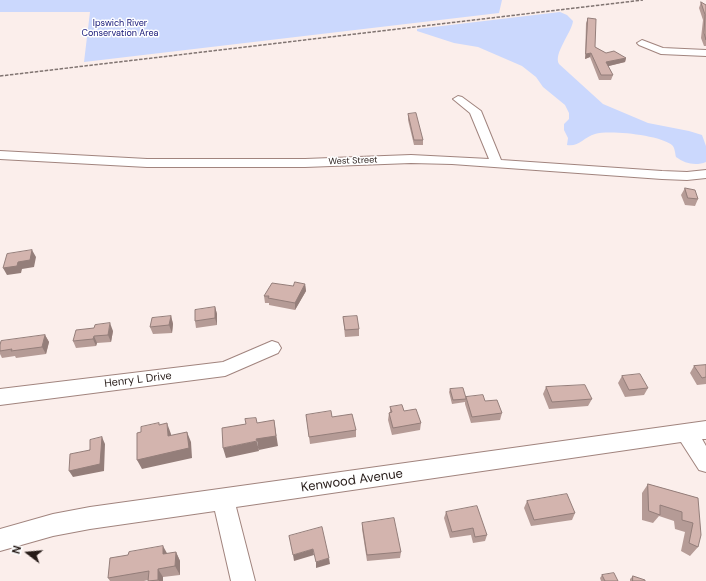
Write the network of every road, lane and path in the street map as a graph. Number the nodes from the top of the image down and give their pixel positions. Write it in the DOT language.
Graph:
graph roads {
  1 [pos="642,43"];
  2 [pos="706,53"];
  3 [pos="458,99"];
  4 [pos="0,155"];
  5 [pos="496,162"];
  6 [pos="706,174"];
  7 [pos="272,348"];
  8 [pos="0,397"];
  9 [pos="696,432"];
  10 [pos="706,464"];
  11 [pos="223,500"];
  12 [pos="0,540"];
  13 [pos="243,581"];
  1 -- 2 [label="street"];
  3 -- 5 [label="street"];
  4 -- 5 [label="street, West Street"];
  5 -- 6 [label="street, West Street"];
  7 -- 8 [label="street, Henry L Drive"];
  9 -- 10 [label="street"];
  9 -- 11 [label="street, Kenwood Avenue"];
  11 -- 12 [label="street, Kenwood Avenue"];
  11 -- 13 [label="street"];
}
